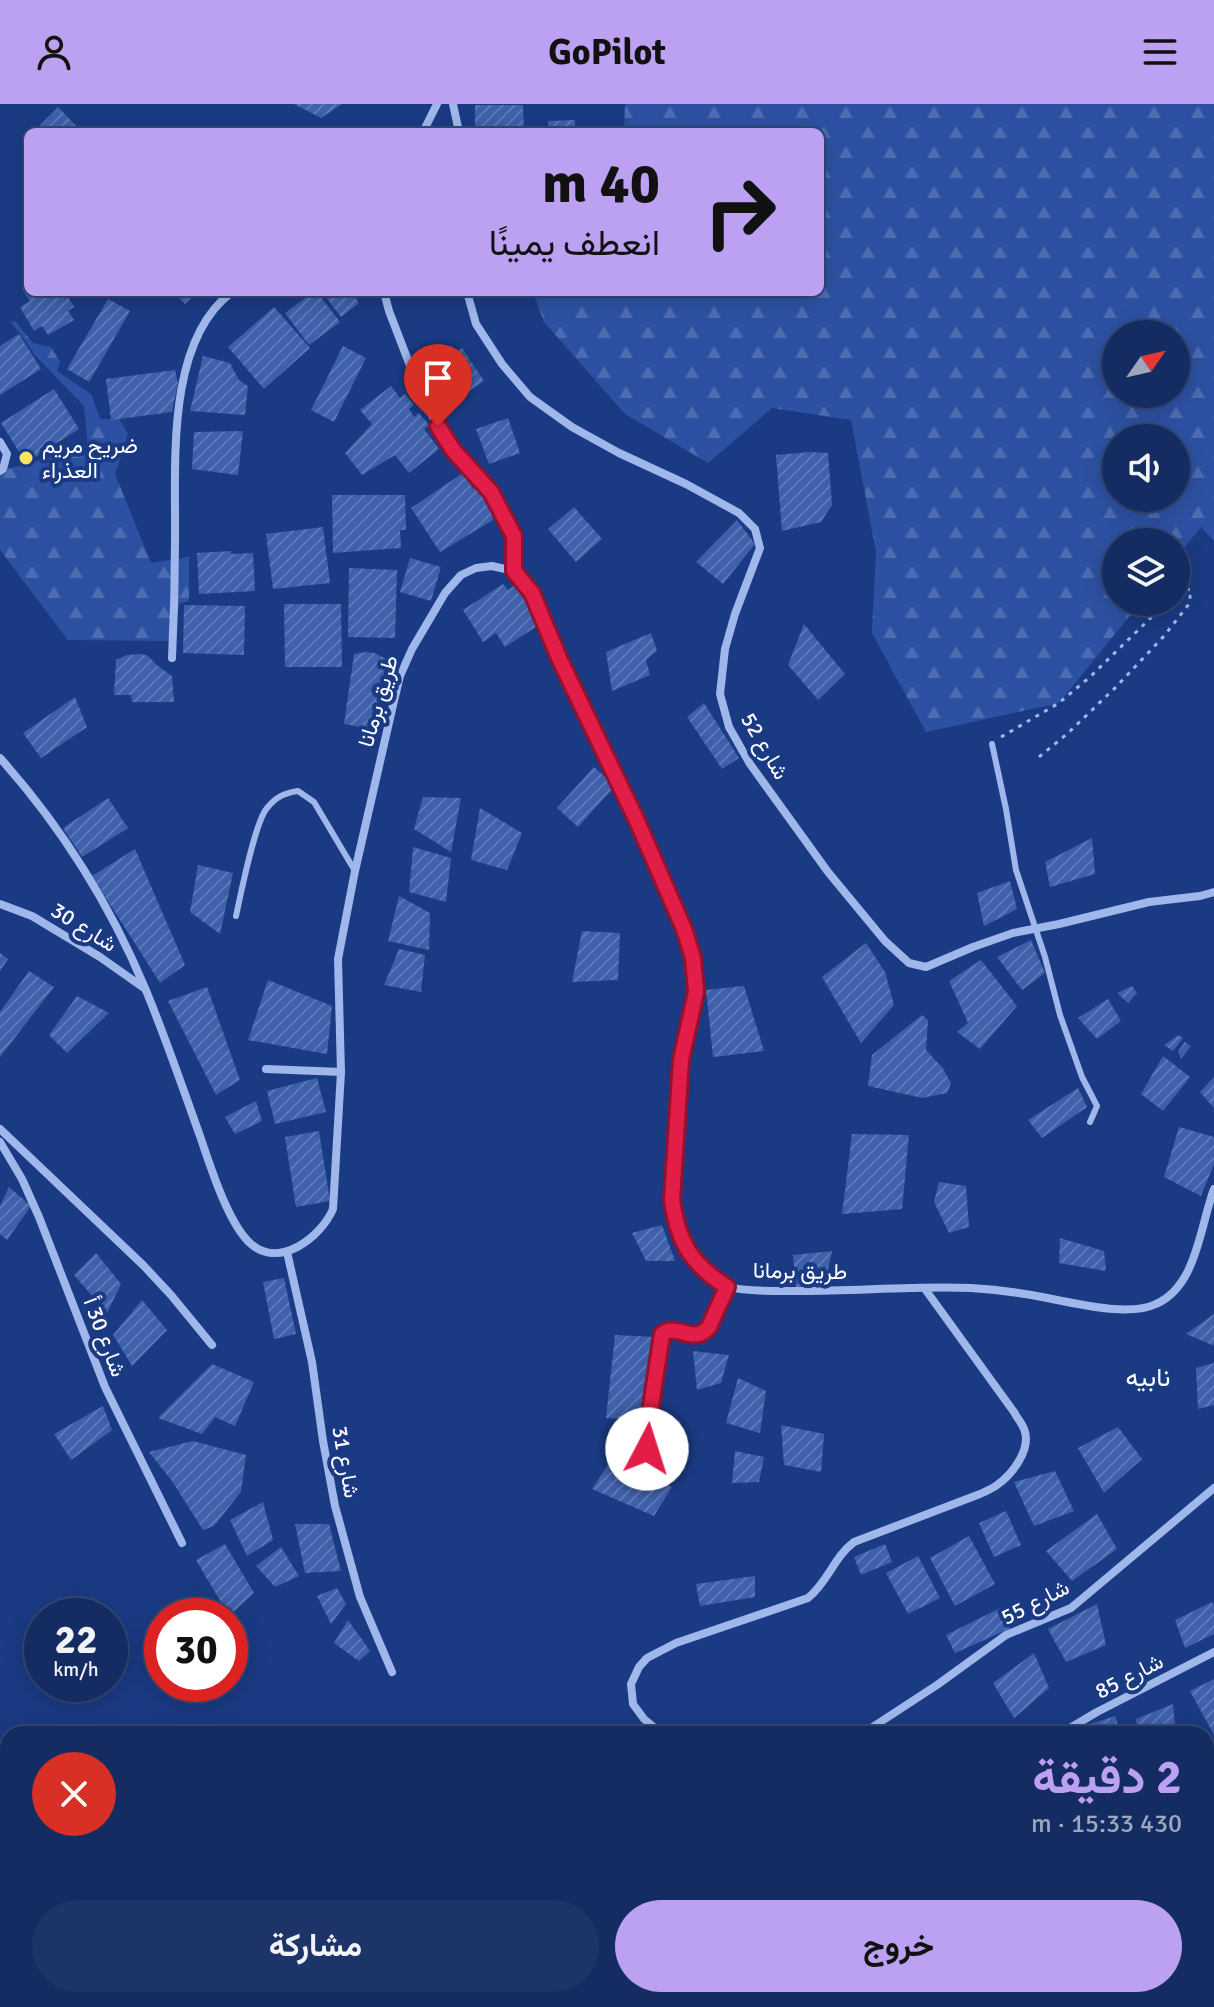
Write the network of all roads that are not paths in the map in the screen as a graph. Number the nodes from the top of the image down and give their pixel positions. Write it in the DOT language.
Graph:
graph roads {
  1 [pos="437,104"];
  2 [pos="453,104"];
  3 [pos="425,128"];
  4 [pos="458,128"];
  5 [pos="226,296"];
  6 [pos="385,296"];
  7 [pos="468,296"];
  8 [pos="0,442"];
  9 [pos="0,471"];
  10 [pos="514,571"];
  11 [pos="172,658"];
  12 [pos="992,744"];
  13 [pos="0,758"];
  14 [pos="355,871"];
  15 [pos="1214,892"];
  16 [pos="0,904"];
  17 [pos="236,916"];
  18 [pos="1035,929"];
  19 [pos="145,988"];
  20 [pos="266,1069"];
  21 [pos="341,1072"];
  22 [pos="1090,1122"];
  23 [pos="0,1129"];
  24 [pos="0,1142"];
  25 [pos="1214,1192"];
  26 [pos="287,1252"];
  27 [pos="727,1287"];
  28 [pos="925,1289"];
  29 [pos="212,1345"];
  30 [pos="679,1464"];
  31 [pos="1211,1491"];
  32 [pos="182,1543"];
  33 [pos="1214,1652"];
  34 [pos="392,1672"];
  35 [pos="652,1726"];
  36 [pos="874,1726"];
  37 [pos="1073,1726"];
  1 -- 3 [label="street"];
  2 -- 4 [label="street"];
  5 -- 11 [label="street"];
  6 -- 10 [label="street"];
  7 -- 18 [label="street, شارع 52"];
  8 -- 9 [label="street"];
  10 -- 14 [label="street, طريق برمانا"];
  10 -- 27 [label="street, طريق برمانا"];
  12 -- 18 [label="lane"];
  13 -- 19 [label="street"];
  14 -- 17 [label="lane"];
  14 -- 21 [label="street, طريق برمانا"];
  15 -- 18 [label="street, شارع 52"];
  16 -- 19 [label="street, شارع 30"];
  18 -- 22 [label="lane"];
  19 -- 26 [label="street"];
  20 -- 21 [label="street"];
  21 -- 26 [label="street, طريق برمانا"];
  23 -- 29 [label="street"];
  24 -- 32 [label="street, شارع 30 أ"];
  25 -- 28 [label="street, طريق برمانا"];
  26 -- 34 [label="street, شارع 31"];
  27 -- 28 [label="street, طريق برمانا"];
  27 -- 30 [label="street"];
  28 -- 35 [label="street"];
  31 -- 36 [label="street, شارع 55"];
  33 -- 37 [label="street, شارع 85"];
}
